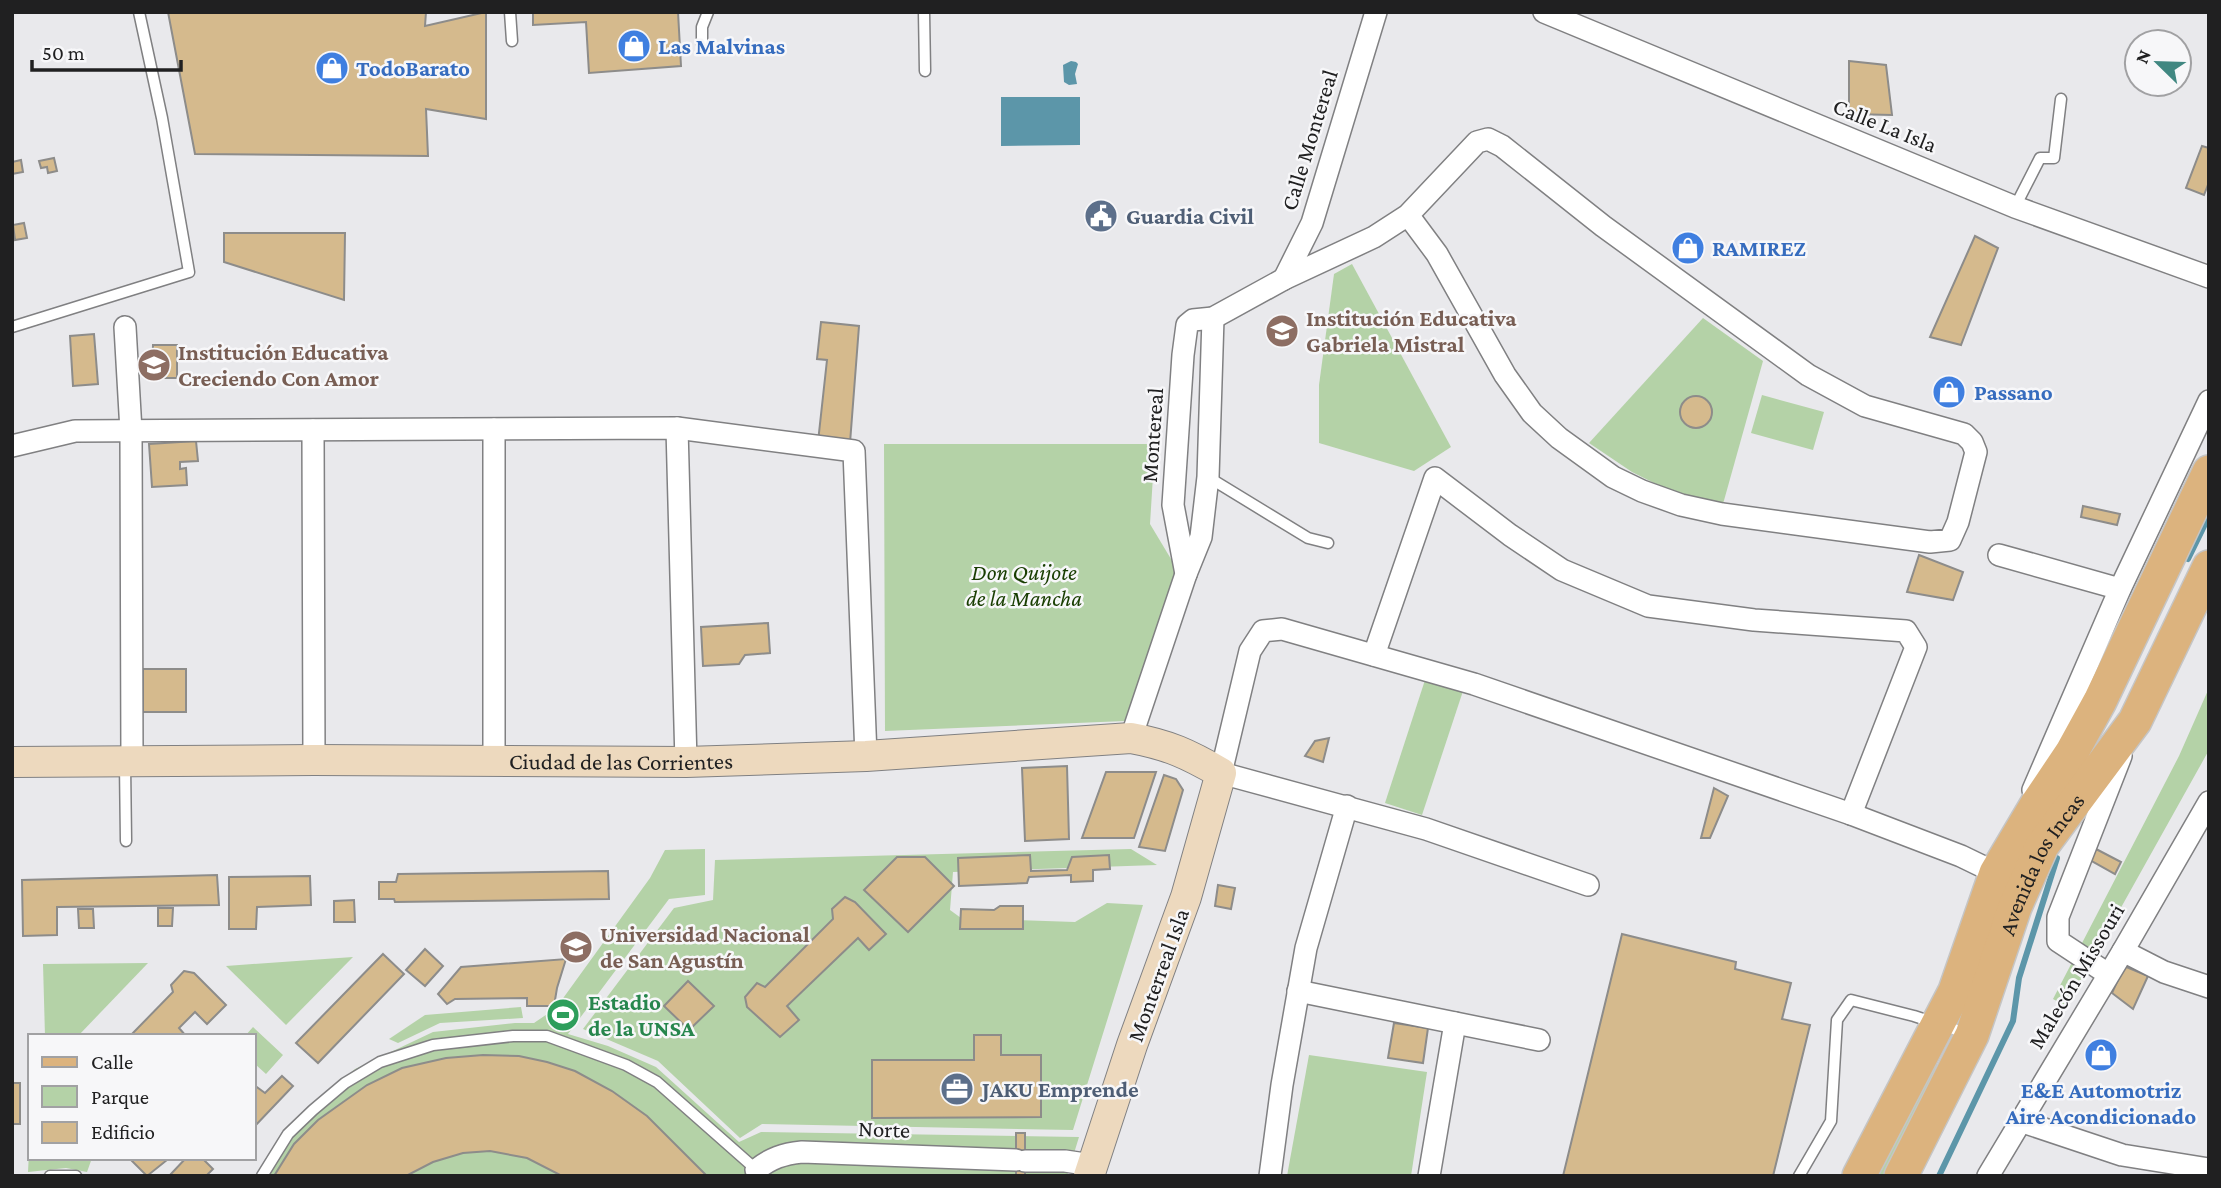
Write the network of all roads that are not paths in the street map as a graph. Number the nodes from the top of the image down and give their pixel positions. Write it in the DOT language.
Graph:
graph roads {
  1 [pos="139,12"];
  2 [pos="510,12"];
  3 [pos="708,12"];
  4 [pos="924,12"];
  5 [pos="1376,12"];
  6 [pos="1544,12"];
  7 [pos="512,41"];
  8 [pos="702,44"];
  9 [pos="925,71"];
  10 [pos="2061,99"];
  11 [pos="2015,207"];
  12 [pos="1408,215"];
  13 [pos="1312,223"];
  14 [pos="1353,248"];
  15 [pos="2209,277"];
  16 [pos="1284,279"];
  17 [pos="1213,318"];
  18 [pos="12,327"];
  19 [pos="125,327"];
  20 [pos="2209,401"];
  21 [pos="677,428"];
  22 [pos="494,429"];
  23 [pos="313,430"];
  24 [pos="131,431"];
  25 [pos="12,446"];
  26 [pos="2209,472"];
  27 [pos="1208,477"];
  28 [pos="1328,543"];
  29 [pos="1999,555"];
  30 [pos="2209,567"];
  31 [pos="1186,574"];
  32 [pos="2120,589"];
  33 [pos="2209,599"];
  34 [pos="1374,655"];
  35 [pos="2135,721"];
  36 [pos="1131,738"];
  37 [pos="866,756"];
  38 [pos="314,760"];
  39 [pos="494,761"];
  40 [pos="12,762"];
  41 [pos="129,762"];
  42 [pos="686,762"];
  43 [pos="1221,773"];
  44 [pos="2209,802"];
  45 [pos="1347,806"];
  46 [pos="1852,814"];
  47 [pos="126,841"];
  48 [pos="1996,873"];
  49 [pos="1588,885"];
  50 [pos="2123,951"];
  51 [pos="2108,974"];
  52 [pos="2209,987"];
  53 [pos="1298,991"];
  54 [pos="1455,1023"];
  55 [pos="1939,1025"];
  56 [pos="1972,1035"];
  57 [pos="1539,1040"];
  58 [pos="2020,1121"];
  59 [pos="2209,1169"];
  60 [pos="1090,1170"];
  61 [pos="759,1173"];
  62 [pos="50,1176"];
  63 [pos="76,1176"];
  64 [pos="262,1176"];
  65 [pos="1270,1176"];
  66 [pos="1429,1176"];
  67 [pos="1799,1176"];
  68 [pos="1858,1176"];
  69 [pos="1901,1176"];
  70 [pos="1988,1176"];
  1 -- 18 [label="lane"];
  2 -- 7 [label="lane"];
  3 -- 8 [label="lane"];
  4 -- 9 [label="lane"];
  5 -- 13 [label="street, Calle Montereal"];
  6 -- 11 [label="street, Calle La Isla"];
  10 -- 11 [label="lane"];
  11 -- 15 [label="street, Calle La Isla"];
  12 -- 12 [label="street, Montereal"];
  12 -- 14 [label="street, Montereal"];
  13 -- 14 [label="street"];
  13 -- 16 [label="street, Calle Montereal"];
  14 -- 16 [label="street, Montereal"];
  16 -- 17 [label="street, Montereal"];
  17 -- 27 [label="street, Montereal"];
  17 -- 31 [label="street, Montereal"];
  19 -- 24 [label="street"];
  20 -- 32 [label="street, Avenida los Incas"];
  21 -- 22 [label="street"];
  21 -- 37 [label="street"];
  21 -- 42 [label="street"];
  22 -- 23 [label="street"];
  22 -- 39 [label="street"];
  23 -- 24 [label="street"];
  23 -- 38 [label="street"];
  24 -- 25 [label="street"];
  24 -- 41 [label="street"];
  26 -- 48 [label="main road, Avenida los Incas"];
  27 -- 28 [label="lane"];
  27 -- 31 [label="street, Montereal"];
  29 -- 32 [label="street"];
  30 -- 35 [label="main road, Avenida los Incas"];
  31 -- 36 [label="street, Montereal"];
  32 -- 48 [label="street, Avenida los Incas"];
  33 -- 35 [label="street"];
  34 -- 43 [label="street"];
  34 -- 46 [label="street"];
  34 -- 46 [label="street"];
  35 -- 51 [label="street"];
  35 -- 56 [label="main road, Avenida los Incas"];
  36 -- 37 [label="street, Ciudad de las Corrientes"];
  36 -- 43 [label="street, Ciudad de las Corrientes"];
  37 -- 42 [label="street, Ciudad de las Corrientes"];
  38 -- 39 [label="street, Ciudad de las Corrientes"];
  38 -- 41 [label="street, Ciudad de las Corrientes"];
  39 -- 42 [label="street, Ciudad de las Corrientes"];
  40 -- 41 [label="street, Ciudad de las Corrientes"];
  41 -- 47 [label="lane"];
  43 -- 45 [label="street"];
  43 -- 60 [label="street, Monterreal Isla"];
  44 -- 50 [label="street, Malecón Missouri"];
  45 -- 49 [label="street"];
  45 -- 53 [label="street"];
  46 -- 48 [label="street"];
  48 -- 55 [label="main road, Avenida los Incas"];
  50 -- 51 [label="street, Malecón Missouri"];
  50 -- 52 [label="street"];
  51 -- 58 [label="street, Malecón Missouri"];
  53 -- 54 [label="street"];
  53 -- 65 [label="street"];
  54 -- 57 [label="street"];
  54 -- 66 [label="street"];
  55 -- 56 [label="lane"];
  55 -- 67 [label="lane"];
  55 -- 68 [label="main road, Avenida los Incas"];
  56 -- 69 [label="main road, Avenida los Incas"];
  58 -- 59 [label="street"];
  58 -- 70 [label="street, Malecón Missouri"];
  60 -- 61 [label="street, Norte"];
  61 -- 64 [label="lane"];
  62 -- 63 [label="lane"];
}
